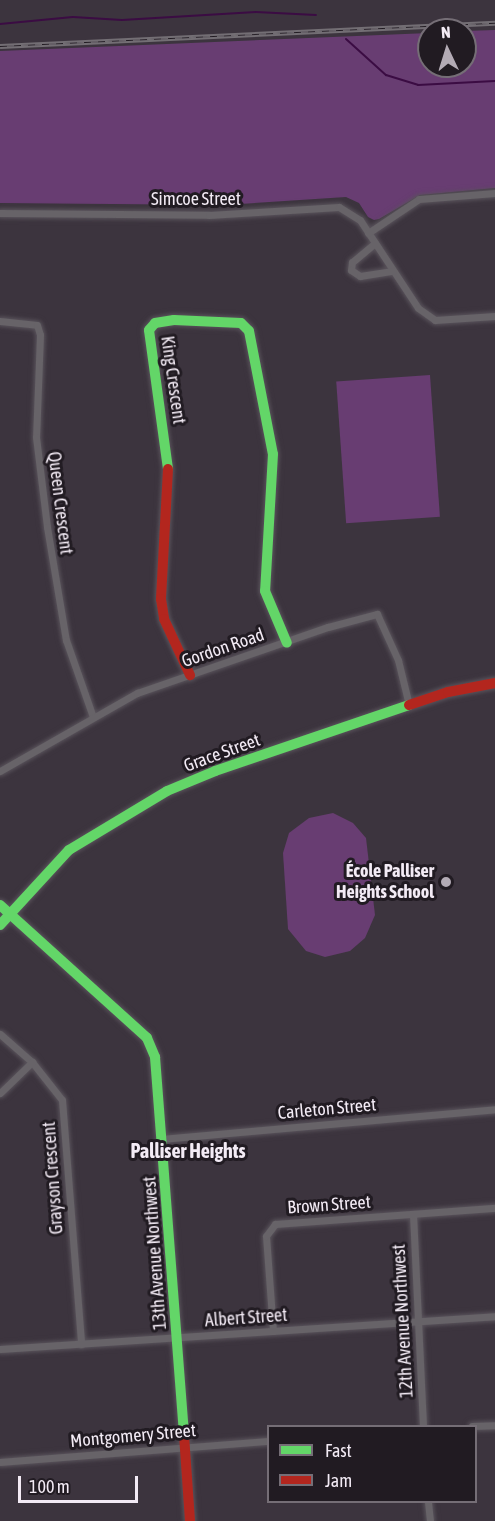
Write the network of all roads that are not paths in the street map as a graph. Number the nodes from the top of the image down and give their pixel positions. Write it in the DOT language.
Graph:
graph roads {
  1 [pos="495,193"];
  2 [pos="0,213"];
  3 [pos="368,233"];
  4 [pos="375,243"];
  5 [pos="393,271"];
  6 [pos="495,315"];
  7 [pos="0,321"];
  8 [pos="287,643"];
  9 [pos="190,675"];
  10 [pos="495,683"];
  11 [pos="409,705"];
  12 [pos="93,717"];
  13 [pos="0,770"];
  14 [pos="4,909"];
  15 [pos="0,925"];
  16 [pos="0,1034"];
  17 [pos="32,1062"];
  18 [pos="0,1093"];
  19 [pos="495,1109"];
  20 [pos="162,1139"];
  21 [pos="495,1208"];
  22 [pos="413,1214"];
  23 [pos="495,1316"];
  24 [pos="419,1321"];
  25 [pos="273,1331"];
  26 [pos="178,1338"];
  27 [pos="81,1344"];
  28 [pos="0,1349"];
  29 [pos="423,1425"];
  30 [pos="495,1425"];
  31 [pos="477,1426"];
  32 [pos="267,1441"];
  33 [pos="185,1446"];
  34 [pos="0,1462"];
  35 [pos="428,1503"];
  36 [pos="190,1521"];
  37 [pos="430,1521"];
  1 -- 3 [label="street"];
  2 -- 3 [label="street, Simcoe Street"];
  3 -- 4 [label="street, Simcoe Street"];
  4 -- 5 [label="street, Simcoe Street"];
  4 -- 5 [label="street"];
  5 -- 6 [label="street, Simcoe Street"];
  7 -- 12 [label="street, Queen Crescent"];
  8 -- 9 [label="street, Gordon Road"];
  8 -- 9 [label="street, King Crescent"];
  8 -- 11 [label="street, Gordon Road"];
  9 -- 12 [label="street, Gordon Road"];
  10 -- 11 [label="street, Grace Street"];
  11 -- 14 [label="street, Grace Street"];
  12 -- 13 [label="street, Gordon Road"];
  14 -- 15 [label="street, Grace Street"];
  14 -- 20 [label="street, 13th Avenue Northwest"];
  16 -- 17 [label="street, Grayson Crescent"];
  17 -- 18 [label="street"];
  17 -- 27 [label="street, Grayson Crescent"];
  19 -- 20 [label="street, Carleton Street"];
  20 -- 26 [label="street, 13th Avenue Northwest"];
  21 -- 22 [label="street, Brown Street"];
  22 -- 24 [label="street, 12th Avenue Northwest"];
  22 -- 25 [label="street, Brown Street"];
  23 -- 24 [label="street, Albert Street"];
  24 -- 25 [label="street, Albert Street"];
  24 -- 29 [label="street, 12th Avenue Northwest"];
  25 -- 26 [label="street, Albert Street"];
  26 -- 27 [label="street, Albert Street"];
  26 -- 33 [label="street, 13th Avenue Northwest"];
  27 -- 28 [label="street, Albert Street"];
  30 -- 31 [label="street"];
  32 -- 33 [label="street, Montgomery Street"];
  33 -- 34 [label="street, Montgomery Street"];
  33 -- 36 [label="street, 13th Avenue Northwest"];
  35 -- 37 [label="street"];
}
